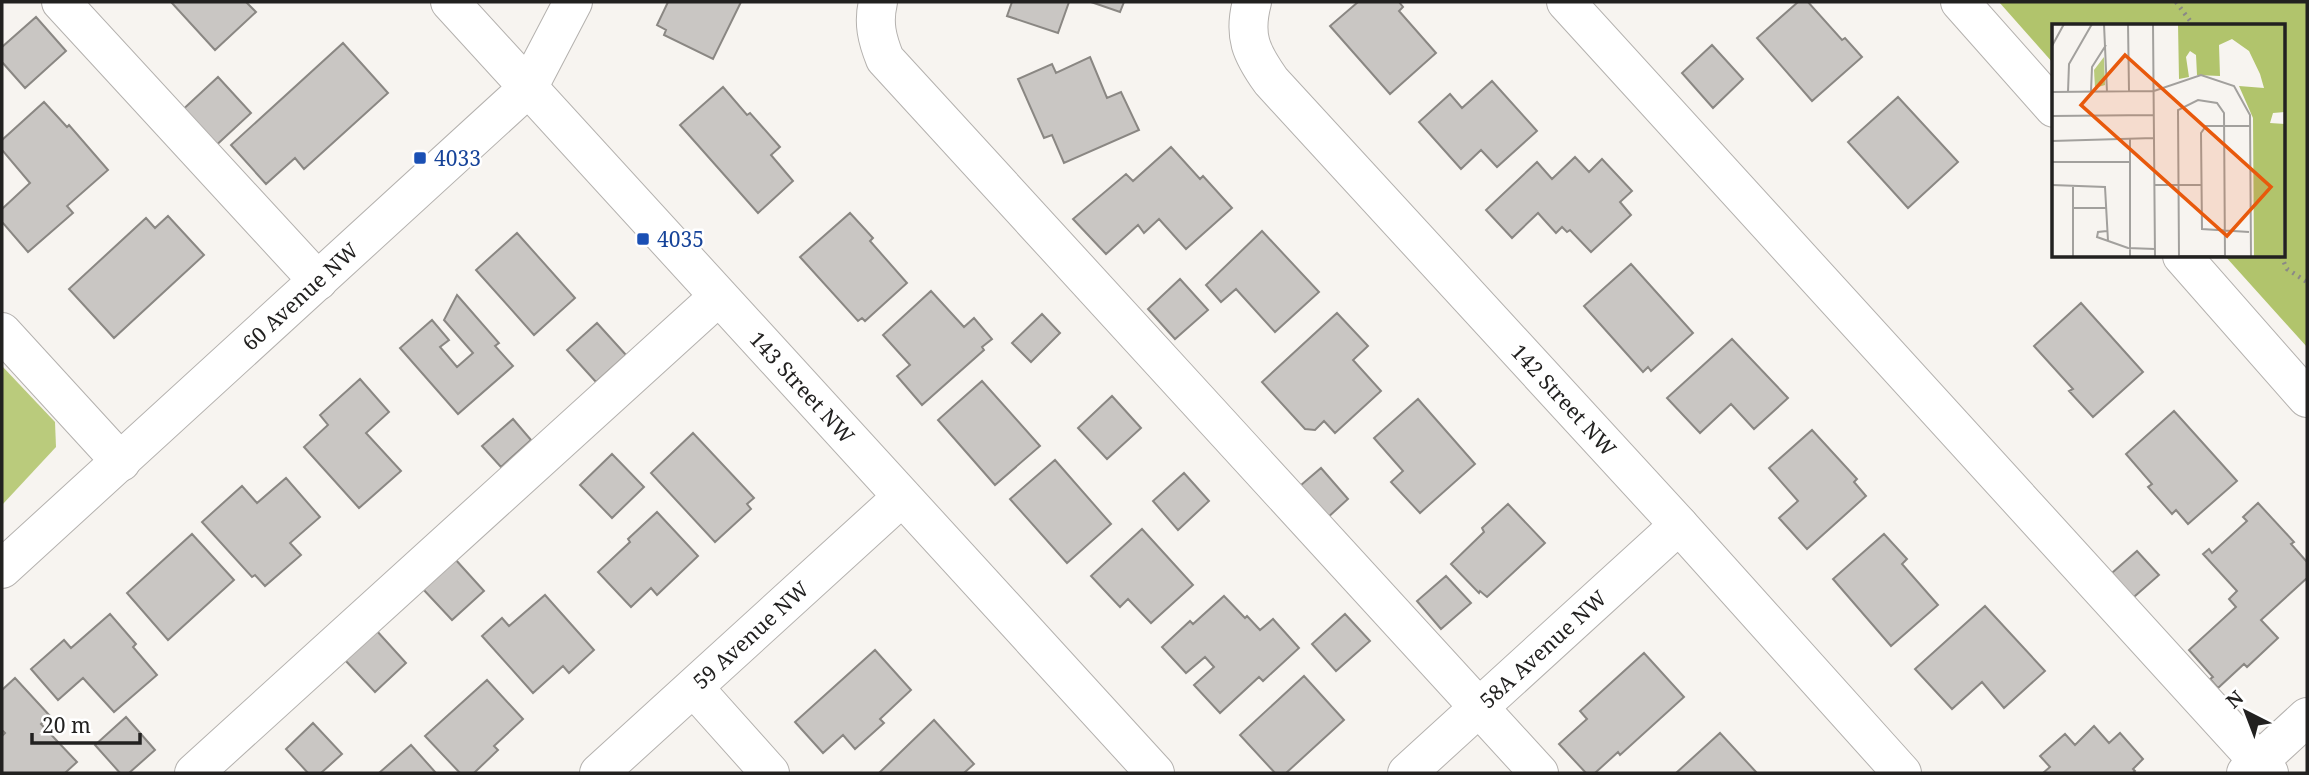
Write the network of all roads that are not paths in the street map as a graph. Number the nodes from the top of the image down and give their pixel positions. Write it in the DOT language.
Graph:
graph roads {
  1 [pos="61,2"];
  2 [pos="450,2"];
  3 [pos="573,2"];
  4 [pos="878,2"];
  5 [pos="1566,2"];
  6 [pos="1960,2"];
  7 [pos="1251,9"];
  8 [pos="528,88"];
  9 [pos="2052,107"];
  10 [pos="2183,257"];
  11 [pos="318,281"];
  12 [pos="718,297"];
  13 [pos="2,332"];
  14 [pos="2307,398"];
  15 [pos="121,462"];
  16 [pos="902,497"];
  17 [pos="1679,525"];
  18 [pos="2,569"];
  19 [pos="694,688"];
  20 [pos="1478,708"];
  21 [pos="2307,717"];
  22 [pos="2258,770"];
  23 [pos="194,773"];
  24 [pos="599,773"];
  25 [pos="770,773"];
  26 [pos="1155,773"];
  27 [pos="1407,773"];
  28 [pos="1539,773"];
  29 [pos="1902,773"];
  1 -- 11 [label="street"];
  2 -- 8 [label="street, 143 Street NW"];
  3 -- 8 [label="street, 60 Avenue NW"];
  4 -- 20 [label="street"];
  5 -- 22 [label="street"];
  6 -- 9 [label="street"];
  7 -- 17 [label="street, 142 Street NW"];
  8 -- 11 [label="street, 60 Avenue NW"];
  8 -- 12 [label="street, 143 Street NW"];
  10 -- 14 [label="street"];
  11 -- 15 [label="street, 60 Avenue NW"];
  12 -- 16 [label="street, 143 Street NW"];
  12 -- 23 [label="street"];
  13 -- 15 [label="street"];
  15 -- 18 [label="street, 60 Avenue NW"];
  16 -- 19 [label="street, 59 Avenue NW"];
  16 -- 26 [label="street, 143 Street NW"];
  17 -- 20 [label="street, 58A Avenue NW"];
  17 -- 29 [label="street, 142 Street NW"];
  19 -- 24 [label="street, 59 Avenue NW"];
  19 -- 25 [label="street"];
  20 -- 27 [label="street, 58A Avenue NW"];
  20 -- 28 [label="street"];
  21 -- 22 [label="street"];
}
